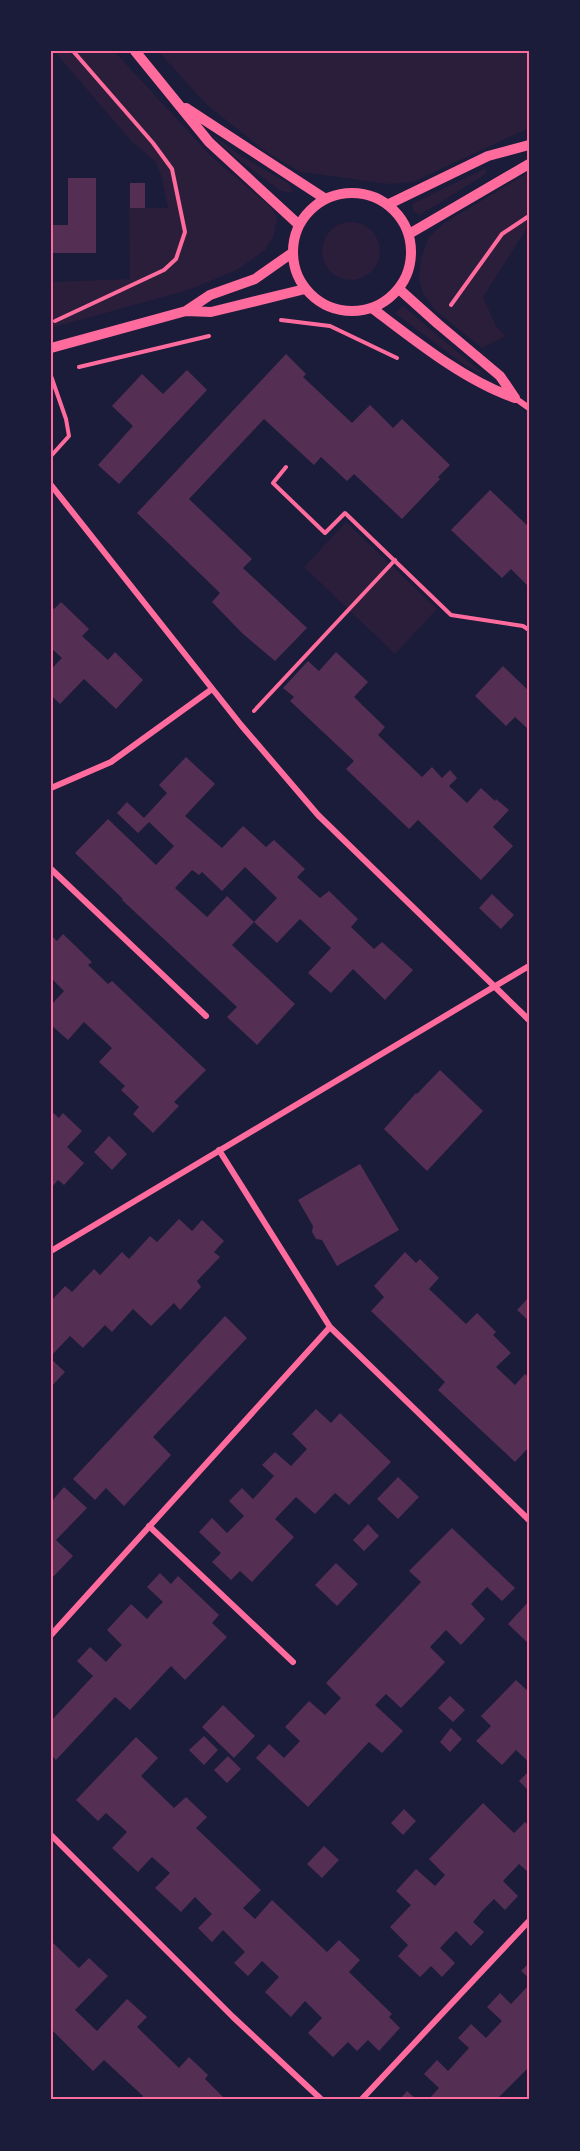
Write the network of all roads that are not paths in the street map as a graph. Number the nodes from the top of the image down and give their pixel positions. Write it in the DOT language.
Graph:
graph roads {
  1 [pos="135,51"];
  2 [pos="178,103"];
  3 [pos="529,145"];
  4 [pos="529,164"];
  5 [pos="324,198"];
  6 [pos="388,204"];
  7 [pos="298,224"];
  8 [pos="409,234"];
  9 [pos="292,253"];
  10 [pos="305,289"];
  11 [pos="399,289"];
  12 [pos="372,308"];
  13 [pos="186,311"];
  14 [pos="51,348"];
  15 [pos="515,398"];
  16 [pos="529,408"];
  17 [pos="51,485"];
  18 [pos="212,689"];
  19 [pos="51,788"];
  20 [pos="51,869"];
  21 [pos="529,966"];
  22 [pos="495,987"];
  23 [pos="206,1016"];
  24 [pos="529,1020"];
  25 [pos="219,1150"];
  26 [pos="51,1251"];
  27 [pos="330,1327"];
  28 [pos="529,1520"];
  29 [pos="149,1526"];
  30 [pos="51,1635"];
  31 [pos="293,1662"];
  32 [pos="51,1835"];
  33 [pos="529,1921"];
  34 [pos="322,2100"];
  35 [pos="361,2100"];
  1 -- 2 [label="street"];
  2 -- 5 [label="street"];
  2 -- 7 [label="street"];
  3 -- 6 [label="street"];
  4 -- 8 [label="street"];
  5 -- 6 [label="street"];
  5 -- 7 [label="street"];
  6 -- 8 [label="street"];
  7 -- 9 [label="street"];
  8 -- 11 [label="street"];
  9 -- 10 [label="street"];
  9 -- 13 [label="street"];
  10 -- 12 [label="street"];
  10 -- 13 [label="street"];
  11 -- 12 [label="street"];
  11 -- 15 [label="street"];
  12 -- 15 [label="street"];
  13 -- 14 [label="street"];
  15 -- 16 [label="street"];
  17 -- 18 [label="street"];
  18 -- 19 [label="street"];
  18 -- 22 [label="street"];
  20 -- 23 [label="street"];
  21 -- 22 [label="street"];
  22 -- 24 [label="street"];
  22 -- 25 [label="street"];
  25 -- 26 [label="street"];
  25 -- 27 [label="street"];
  27 -- 28 [label="street"];
  27 -- 29 [label="street"];
  29 -- 30 [label="street"];
  29 -- 31 [label="street"];
  32 -- 34 [label="street"];
  33 -- 35 [label="street"];
}
